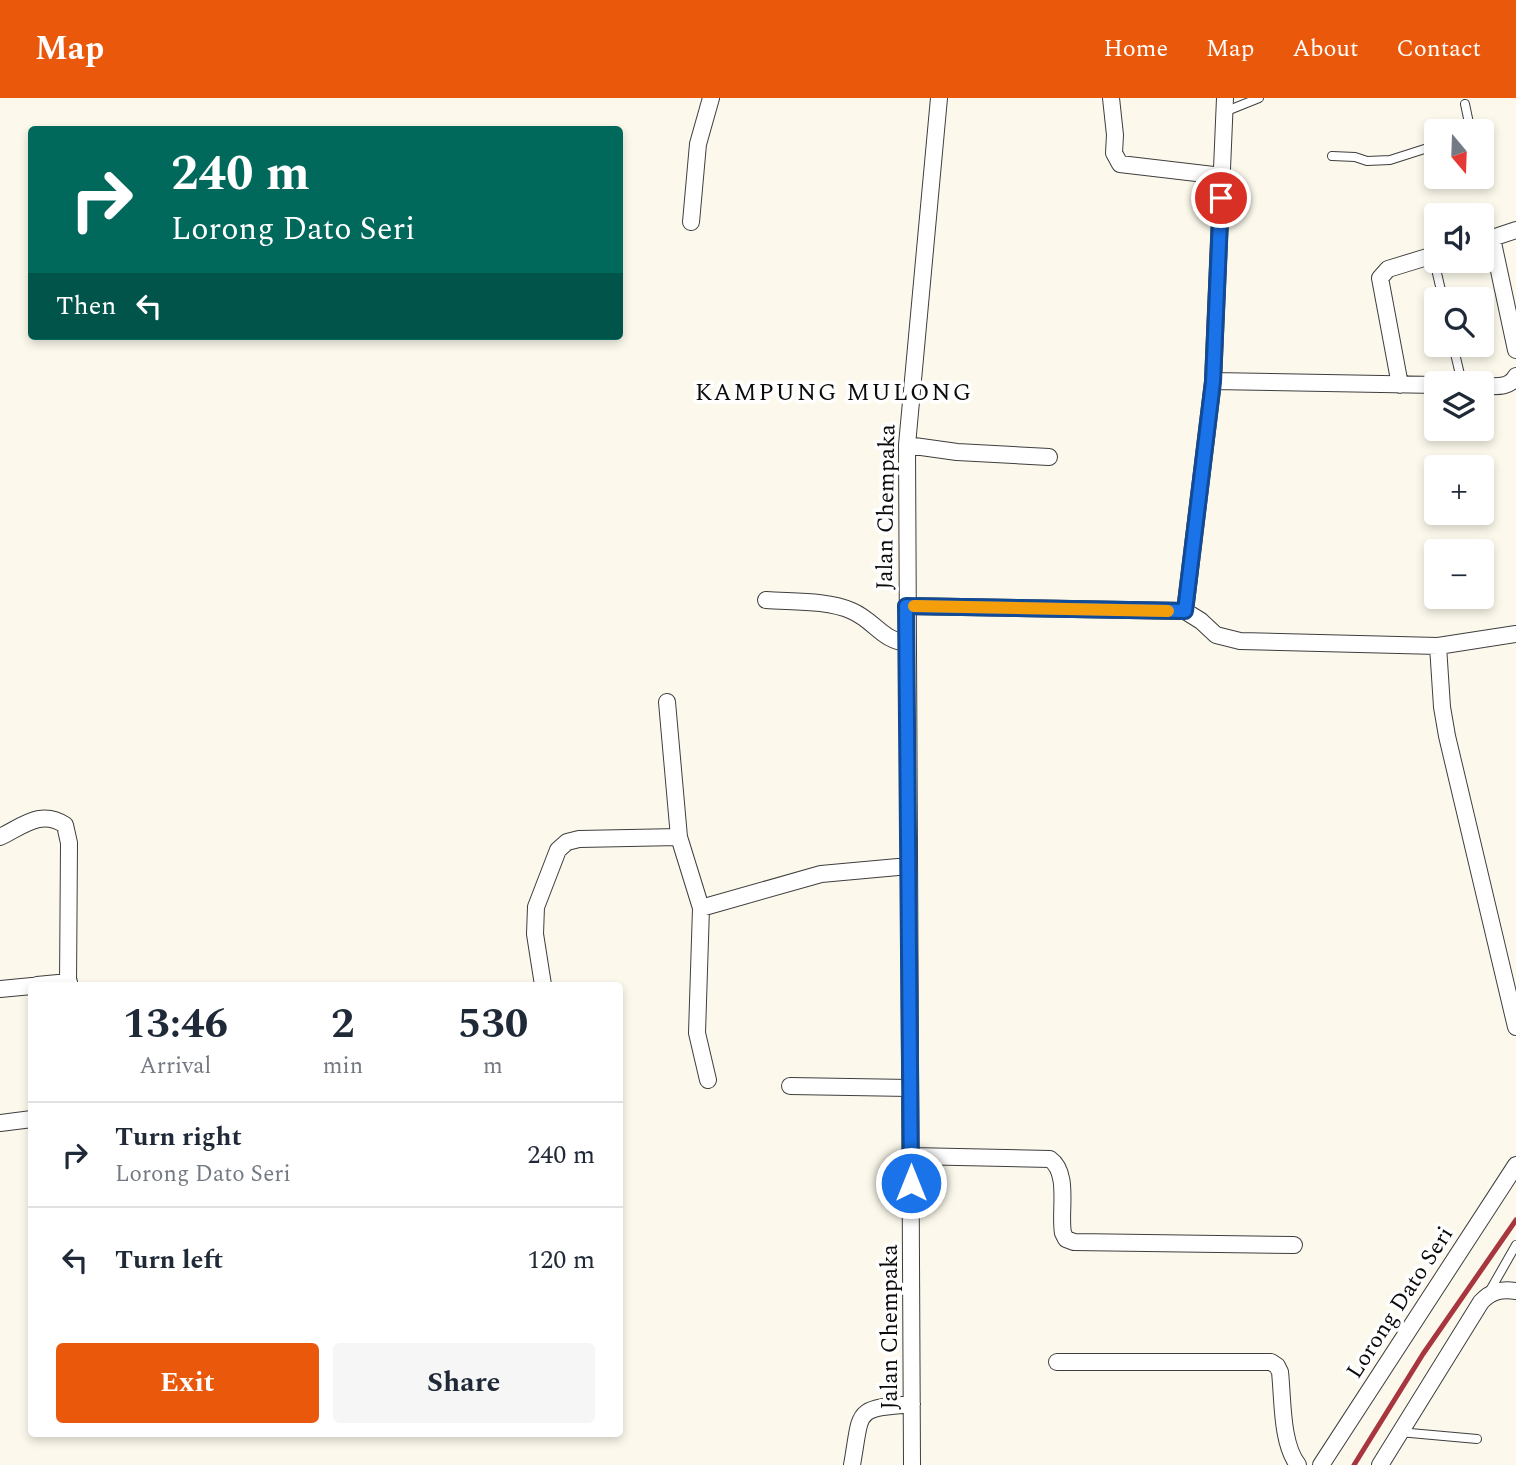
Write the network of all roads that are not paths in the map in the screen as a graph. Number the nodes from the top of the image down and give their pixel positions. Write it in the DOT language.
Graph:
graph roads {
  1 [pos="711,98"];
  2 [pos="939,98"];
  3 [pos="1111,98"];
  4 [pos="1259,98"];
  5 [pos="1465,104"];
  6 [pos="1224,105"];
  7 [pos="1468,119"];
  8 [pos="1424,149"];
  9 [pos="1332,156"];
  10 [pos="1222,176"];
  11 [pos="691,222"];
  12 [pos="1516,230"];
  13 [pos="1494,237"];
  14 [pos="1424,258"];
  15 [pos="1494,266"];
  16 [pos="1516,349"];
  17 [pos="1516,376"];
  18 [pos="1213,382"];
  19 [pos="1400,385"];
  20 [pos="1424,385"];
  21 [pos="1494,386"];
  22 [pos="907,445"];
  23 [pos="1049,457"];
  24 [pos="766,600"];
  25 [pos="906,606"];
  26 [pos="1185,611"];
  27 [pos="1516,634"];
  28 [pos="908,643"];
  29 [pos="1438,646"];
  30 [pos="667,702"];
  31 [pos="0,837"];
  32 [pos="679,837"];
  33 [pos="909,866"];
  34 [pos="701,908"];
  35 [pos="68,982"];
  36 [pos="543,982"];
  37 [pos="28,986"];
  38 [pos="0,989"];
  39 [pos="1516,1027"];
  40 [pos="708,1080"];
  41 [pos="790,1086"];
  42 [pos="910,1088"];
  43 [pos="28,1120"];
  44 [pos="0,1123"];
  45 [pos="911,1156"];
  46 [pos="1516,1165"];
  47 [pos="1294,1245"];
  48 [pos="1516,1245"];
  49 [pos="1516,1291"];
  50 [pos="1488,1295"];
  51 [pos="1057,1362"];
  52 [pos="912,1404"];
  53 [pos="1399,1432"];
  54 [pos="1477,1439"];
  55 [pos="852,1465"];
  56 [pos="912,1465"];
  57 [pos="1298,1465"];
  58 [pos="1321,1465"];
  59 [pos="1380,1465"];
  1 -- 11 [label="street"];
  2 -- 22 [label="street, Jalan Chempaka"];
  3 -- 10 [label="street"];
  4 -- 6 [label="lane"];
  5 -- 7 [label="lane"];
  6 -- 10 [label="street"];
  8 -- 9 [label="lane"];
  10 -- 18 [label="street"];
  12 -- 13 [label="street"];
  14 -- 19 [label="street"];
  15 -- 16 [label="street"];
  17 -- 21 [label="street"];
  18 -- 19 [label="street"];
  18 -- 26 [label="street"];
  19 -- 20 [label="street"];
  22 -- 23 [label="street"];
  22 -- 25 [label="street, Jalan Chempaka"];
  24 -- 28 [label="street"];
  25 -- 26 [label="street"];
  25 -- 28 [label="street, Jalan Chempaka"];
  26 -- 29 [label="street"];
  27 -- 29 [label="street"];
  28 -- 33 [label="street, Jalan Chempaka"];
  29 -- 39 [label="street"];
  30 -- 32 [label="street"];
  31 -- 35 [label="street"];
  32 -- 34 [label="street"];
  32 -- 36 [label="street"];
  33 -- 34 [label="street"];
  33 -- 42 [label="street, Jalan Chempaka"];
  34 -- 40 [label="street"];
  37 -- 38 [label="street"];
  41 -- 42 [label="street"];
  42 -- 45 [label="street, Jalan Chempaka"];
  43 -- 44 [label="street"];
  45 -- 47 [label="street"];
  45 -- 52 [label="street, Jalan Chempaka"];
  46 -- 58 [label="street, Lorong Dato Seri"];
  48 -- 50 [label="lane"];
  49 -- 50 [label="street"];
  50 -- 53 [label="street"];
  51 -- 57 [label="street"];
  52 -- 55 [label="street"];
  52 -- 56 [label="street, Jalan Chempaka"];
  53 -- 54 [label="lane"];
  53 -- 59 [label="street"];
}
